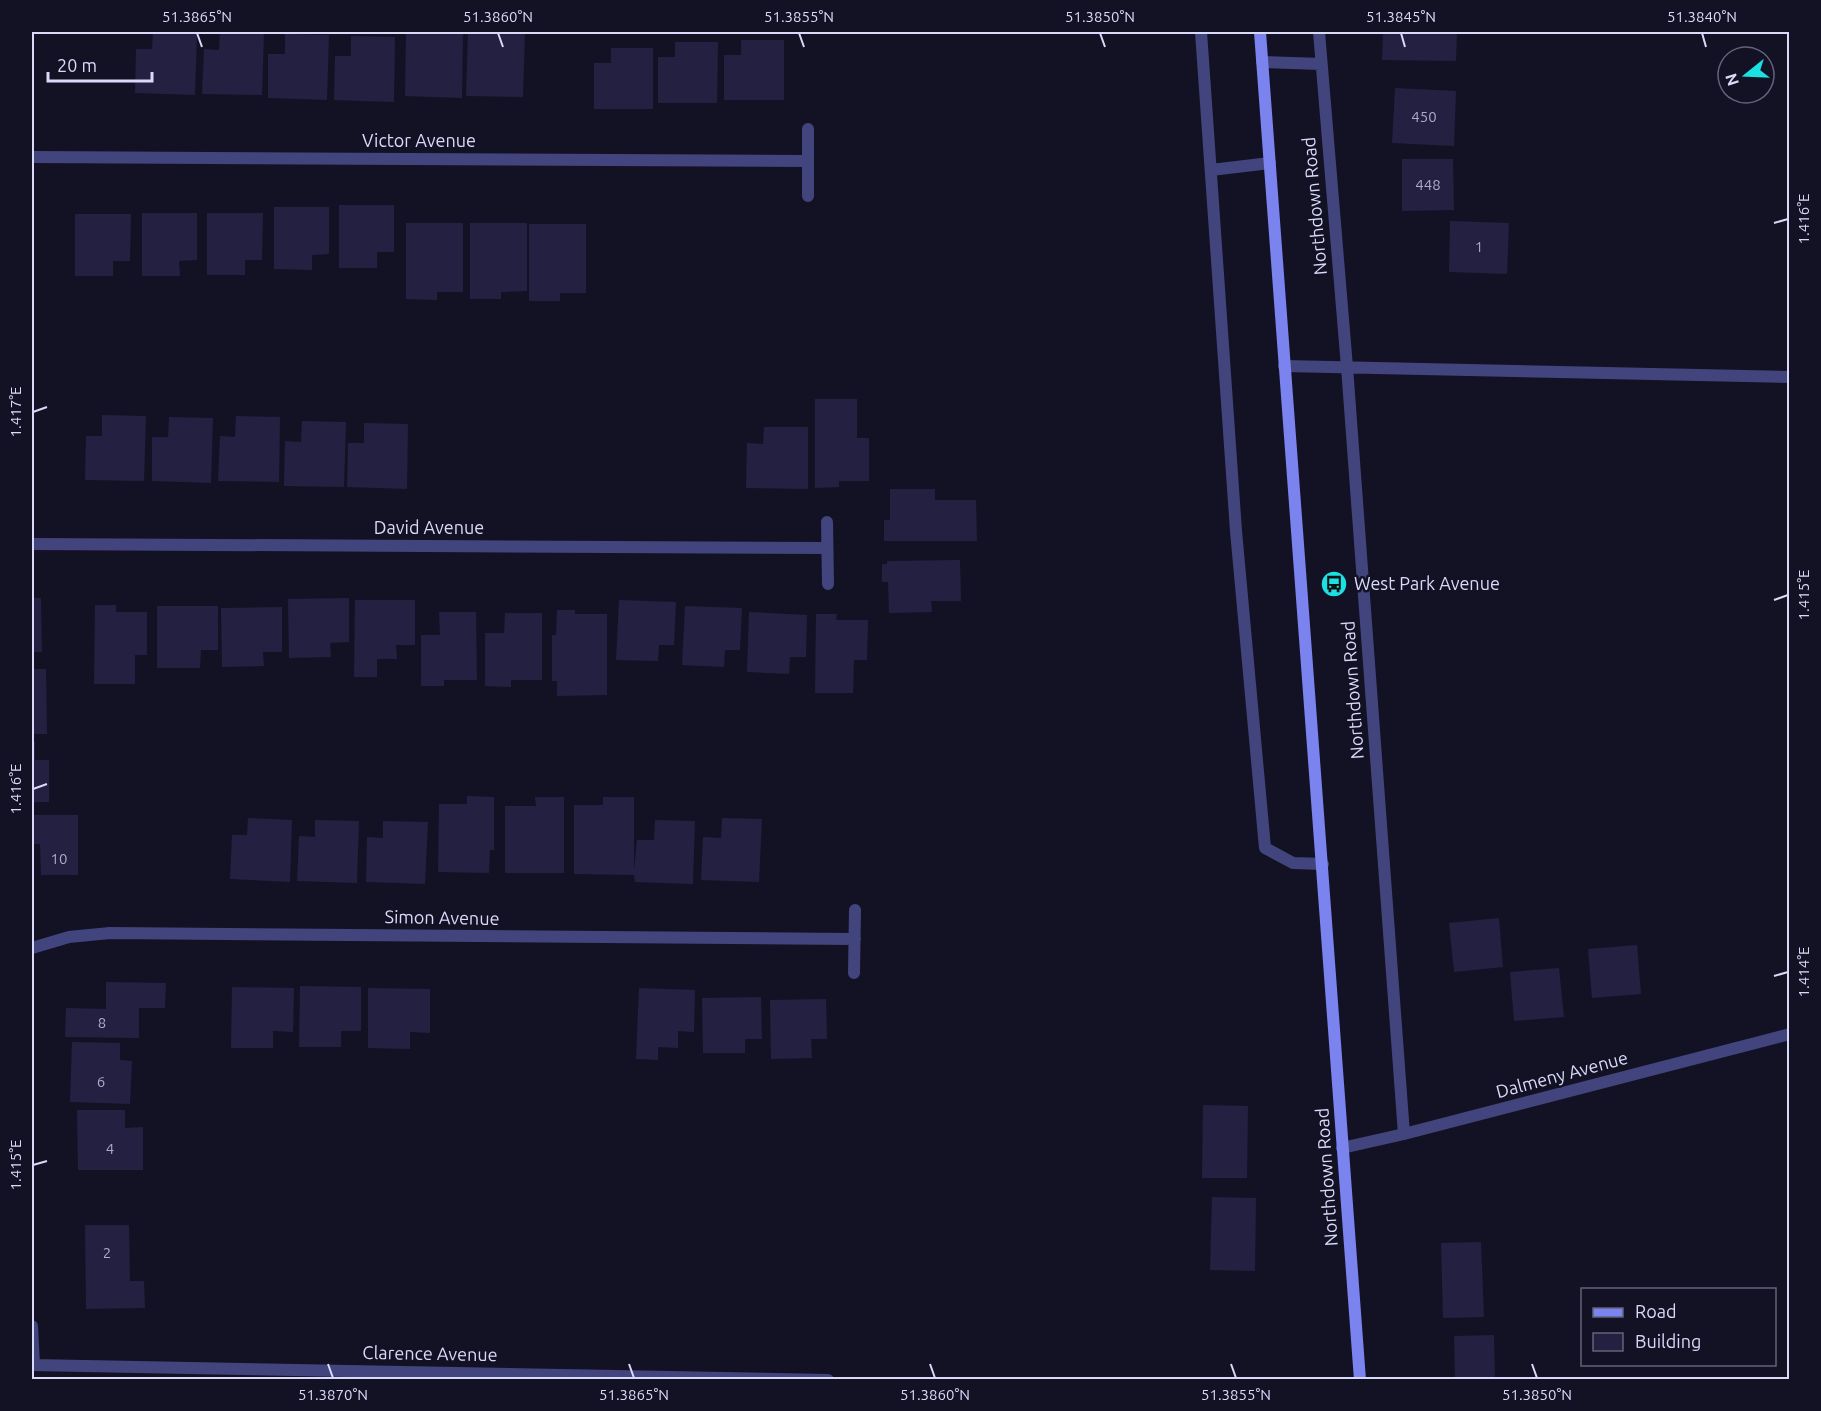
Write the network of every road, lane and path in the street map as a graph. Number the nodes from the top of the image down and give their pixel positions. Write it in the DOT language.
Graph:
graph roads {
  1 [pos="1201,32"];
  2 [pos="1260,32"];
  3 [pos="1319,32"];
  4 [pos="1262,62"];
  5 [pos="1321,64"];
  6 [pos="808,129"];
  7 [pos="32,157"];
  8 [pos="807,160"];
  9 [pos="1270,164"];
  10 [pos="1211,170"];
  11 [pos="808,196"];
  12 [pos="1284,366"];
  13 [pos="1347,367"];
  14 [pos="1790,377"];
  15 [pos="827,522"];
  16 [pos="32,544"];
  17 [pos="827,548"];
  18 [pos="828,584"];
  19 [pos="1323,864"];
  20 [pos="855,910"];
  21 [pos="855,939"];
  22 [pos="32,948"];
  23 [pos="854,973"];
  24 [pos="1790,1034"];
  25 [pos="1404,1134"];
  26 [pos="1342,1148"];
  27 [pos="32,1326"];
  28 [pos="33,1365"];
  29 [pos="828,1380"];
  30 [pos="1360,1380"];
  1 -- 10 [label="street"];
  2 -- 4 [label="main road, Northdown Road"];
  3 -- 5 [label="street, Northdown Road"];
  4 -- 5 [label="street"];
  4 -- 9 [label="main road, Northdown Road"];
  5 -- 13 [label="street, Northdown Road"];
  6 -- 8 [label="street"];
  7 -- 8 [label="street, Victor Avenue"];
  8 -- 11 [label="street"];
  9 -- 10 [label="street"];
  9 -- 12 [label="main road, Northdown Road"];
  10 -- 19 [label="street"];
  12 -- 13 [label="street"];
  12 -- 19 [label="main road, Northdown Road"];
  13 -- 14 [label="street"];
  13 -- 25 [label="street, Northdown Road"];
  15 -- 17 [label="street"];
  16 -- 17 [label="street, David Avenue"];
  17 -- 18 [label="street"];
  19 -- 26 [label="main road, Northdown Road"];
  20 -- 21 [label="street"];
  21 -- 22 [label="street, Simon Avenue"];
  21 -- 23 [label="street"];
  24 -- 25 [label="street, Dalmeny Avenue"];
  25 -- 26 [label="street, Dalmeny Avenue"];
  26 -- 30 [label="main road, Northdown Road"];
  27 -- 28 [label="street"];
  28 -- 29 [label="street, Clarence Avenue"];
}
